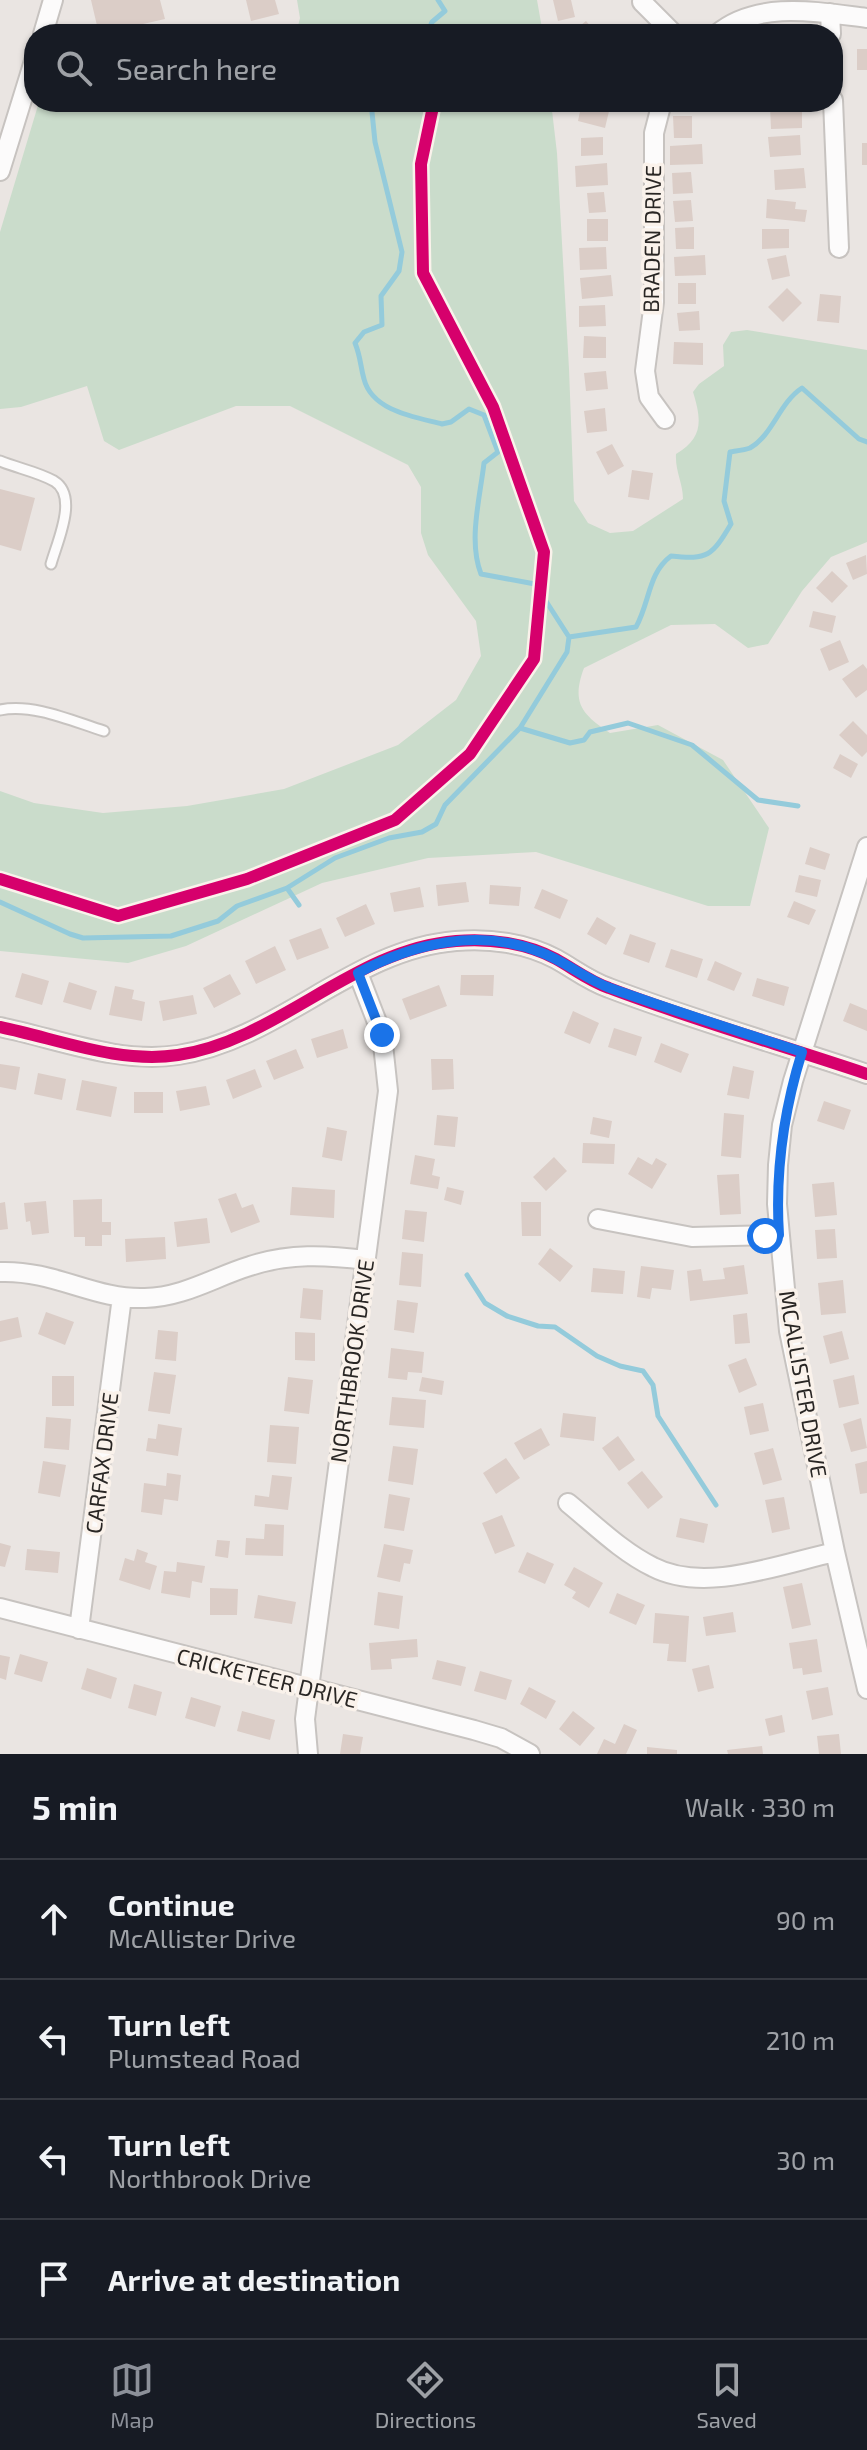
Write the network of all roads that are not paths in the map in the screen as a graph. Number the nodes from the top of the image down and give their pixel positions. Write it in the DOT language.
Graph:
graph roads {
  1 [pos="53,0"];
  2 [pos="642,2"];
  3 [pos="830,13"];
  4 [pos="867,18"];
  5 [pos="46,24"];
  6 [pos="664,24"];
  7 [pos="734,24"];
  8 [pos="831,24"];
  9 [pos="24,93"];
  10 [pos="659,112"];
  11 [pos="833,112"];
  12 [pos="0,171"];
  13 [pos="839,248"];
  14 [pos="665,419"];
  15 [pos="0,461"];
  16 [pos="51,564"];
  17 [pos="0,710"];
  18 [pos="104,731"];
  19 [pos="867,847"];
  20 [pos="358,973"];
  21 [pos="0,1027"];
  22 [pos="802,1052"];
  23 [pos="867,1074"];
  24 [pos="598,1219"];
  25 [pos="779,1235"];
  26 [pos="366,1260"];
  27 [pos="0,1272"];
  28 [pos="122,1297"];
  29 [pos="568,1503"];
  30 [pos="835,1552"];
  31 [pos="0,1608"];
  32 [pos="79,1629"];
  33 [pos="309,1688"];
  34 [pos="867,1689"];
  35 [pos="308,1754"];
  36 [pos="530,1754"];
  1 -- 5 [label="street"];
  2 -- 6 [label="street"];
  3 -- 4 [label="street"];
  3 -- 7 [label="street"];
  3 -- 8 [label="street"];
  9 -- 12 [label="street"];
  10 -- 14 [label="street, BRADEN DRIVE"];
  11 -- 13 [label="street"];
  15 -- 16 [label="lane"];
  17 -- 18 [label="lane"];
  19 -- 22 [label="street, MCALLISTER DRIVE"];
  20 -- 21 [label="street"];
  20 -- 22 [label="street"];
  20 -- 26 [label="street, NORTHBROOK DRIVE"];
  22 -- 23 [label="street"];
  22 -- 25 [label="street, MCALLISTER DRIVE"];
  24 -- 25 [label="street"];
  25 -- 30 [label="street, MCALLISTER DRIVE"];
  26 -- 28 [label="street"];
  26 -- 33 [label="street, NORTHBROOK DRIVE"];
  27 -- 28 [label="street"];
  28 -- 32 [label="street, CARFAX DRIVE"];
  29 -- 30 [label="street"];
  30 -- 34 [label="street, MCALLISTER DRIVE"];
  31 -- 32 [label="street, CRICKETEER DRIVE"];
  32 -- 33 [label="street, CRICKETEER DRIVE"];
  33 -- 35 [label="street, NORTHBROOK DRIVE"];
  33 -- 36 [label="street, CRICKETEER DRIVE"];
}
